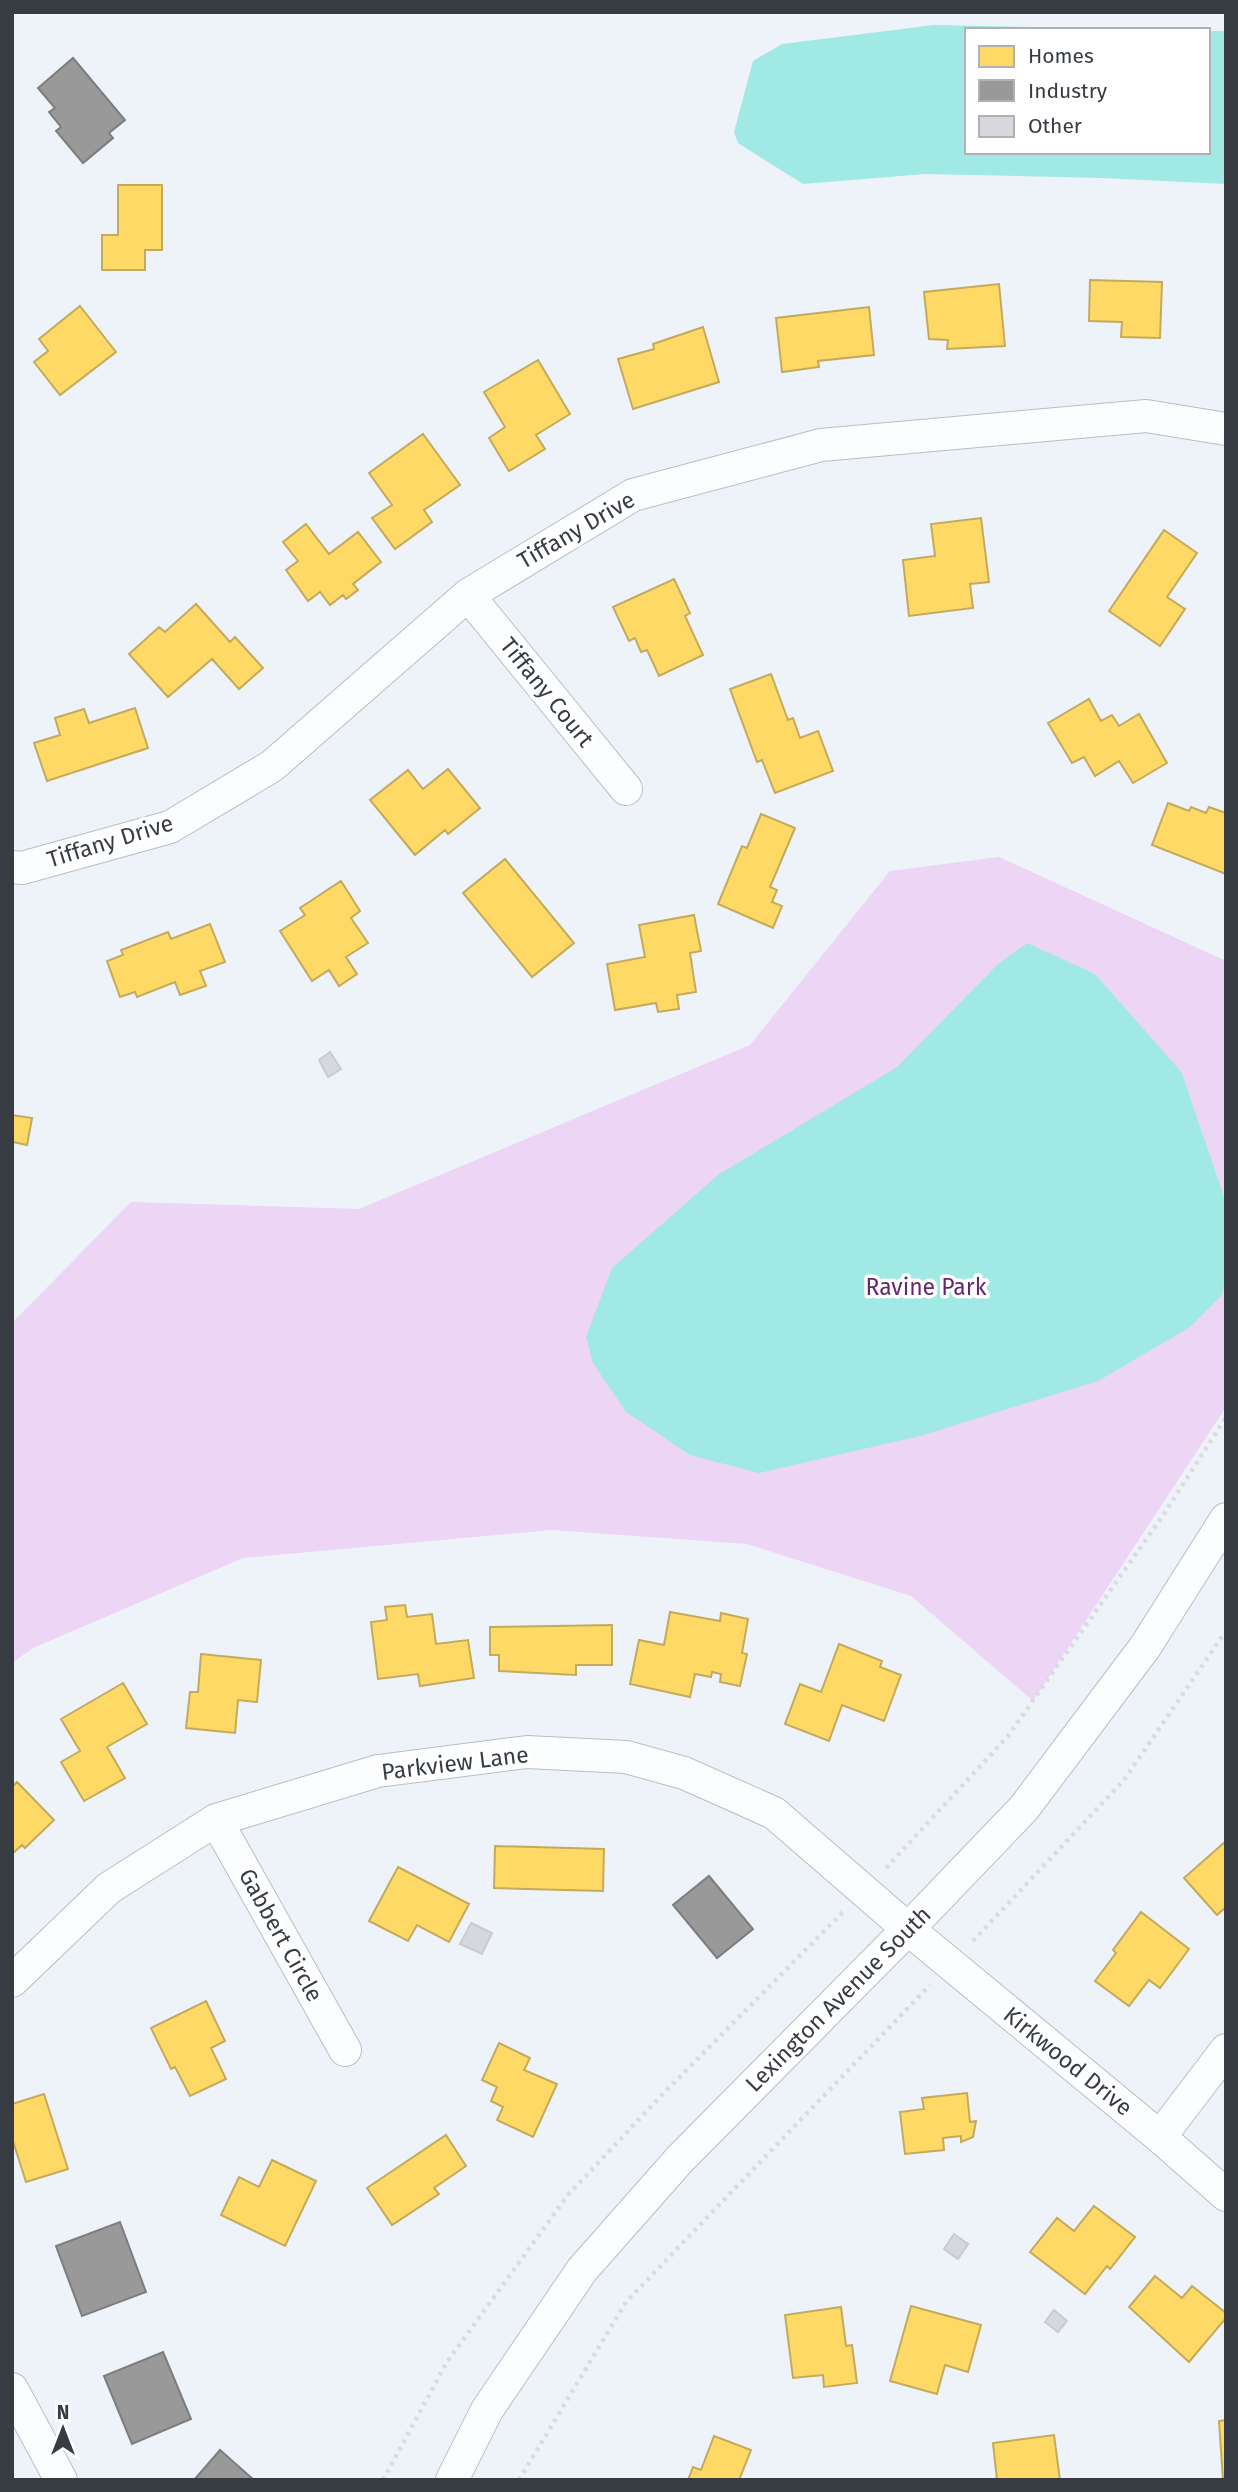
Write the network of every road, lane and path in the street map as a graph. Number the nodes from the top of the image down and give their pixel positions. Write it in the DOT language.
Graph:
graph roads {
  1 [pos="1226,429"];
  2 [pos="468,595"];
  3 [pos="626,789"];
  4 [pos="12,867"];
  5 [pos="1226,1418"];
  6 [pos="1226,1519"];
  7 [pos="1226,1631"];
  8 [pos="216,1820"];
  9 [pos="864,1891"];
  10 [pos="908,1929"];
  11 [pos="951,1964"];
  12 [pos="12,1981"];
  13 [pos="345,2050"];
  14 [pos="1226,2050"];
  15 [pos="1160,2137"];
  16 [pos="1226,2195"];
  17 [pos="12,2389"];
  18 [pos="61,2480"];
  19 [pos="383,2480"];
  20 [pos="452,2480"];
  21 [pos="519,2480"];
  1 -- 2 [label="street, Tiffany Drive"];
  2 -- 3 [label="street, Tiffany Court"];
  2 -- 4 [label="street, Tiffany Drive"];
  5 -- 9 [label="path"];
  6 -- 10 [label="street, Lexington Avenue South"];
  7 -- 11 [label="path"];
  8 -- 9 [label="street, Parkview Lane"];
  8 -- 12 [label="street, Parkview Lane"];
  8 -- 13 [label="street, Gabbert Circle"];
  9 -- 10 [label="street, Parkview Lane"];
  9 -- 19 [label="path"];
  10 -- 11 [label="street, Kirkwood Drive"];
  10 -- 20 [label="street, Lexington Avenue South"];
  11 -- 15 [label="street, Kirkwood Drive"];
  11 -- 21 [label="path"];
  14 -- 15 [label="street"];
  15 -- 16 [label="street, Kirkwood Drive"];
  17 -- 18 [label="street"];
}
